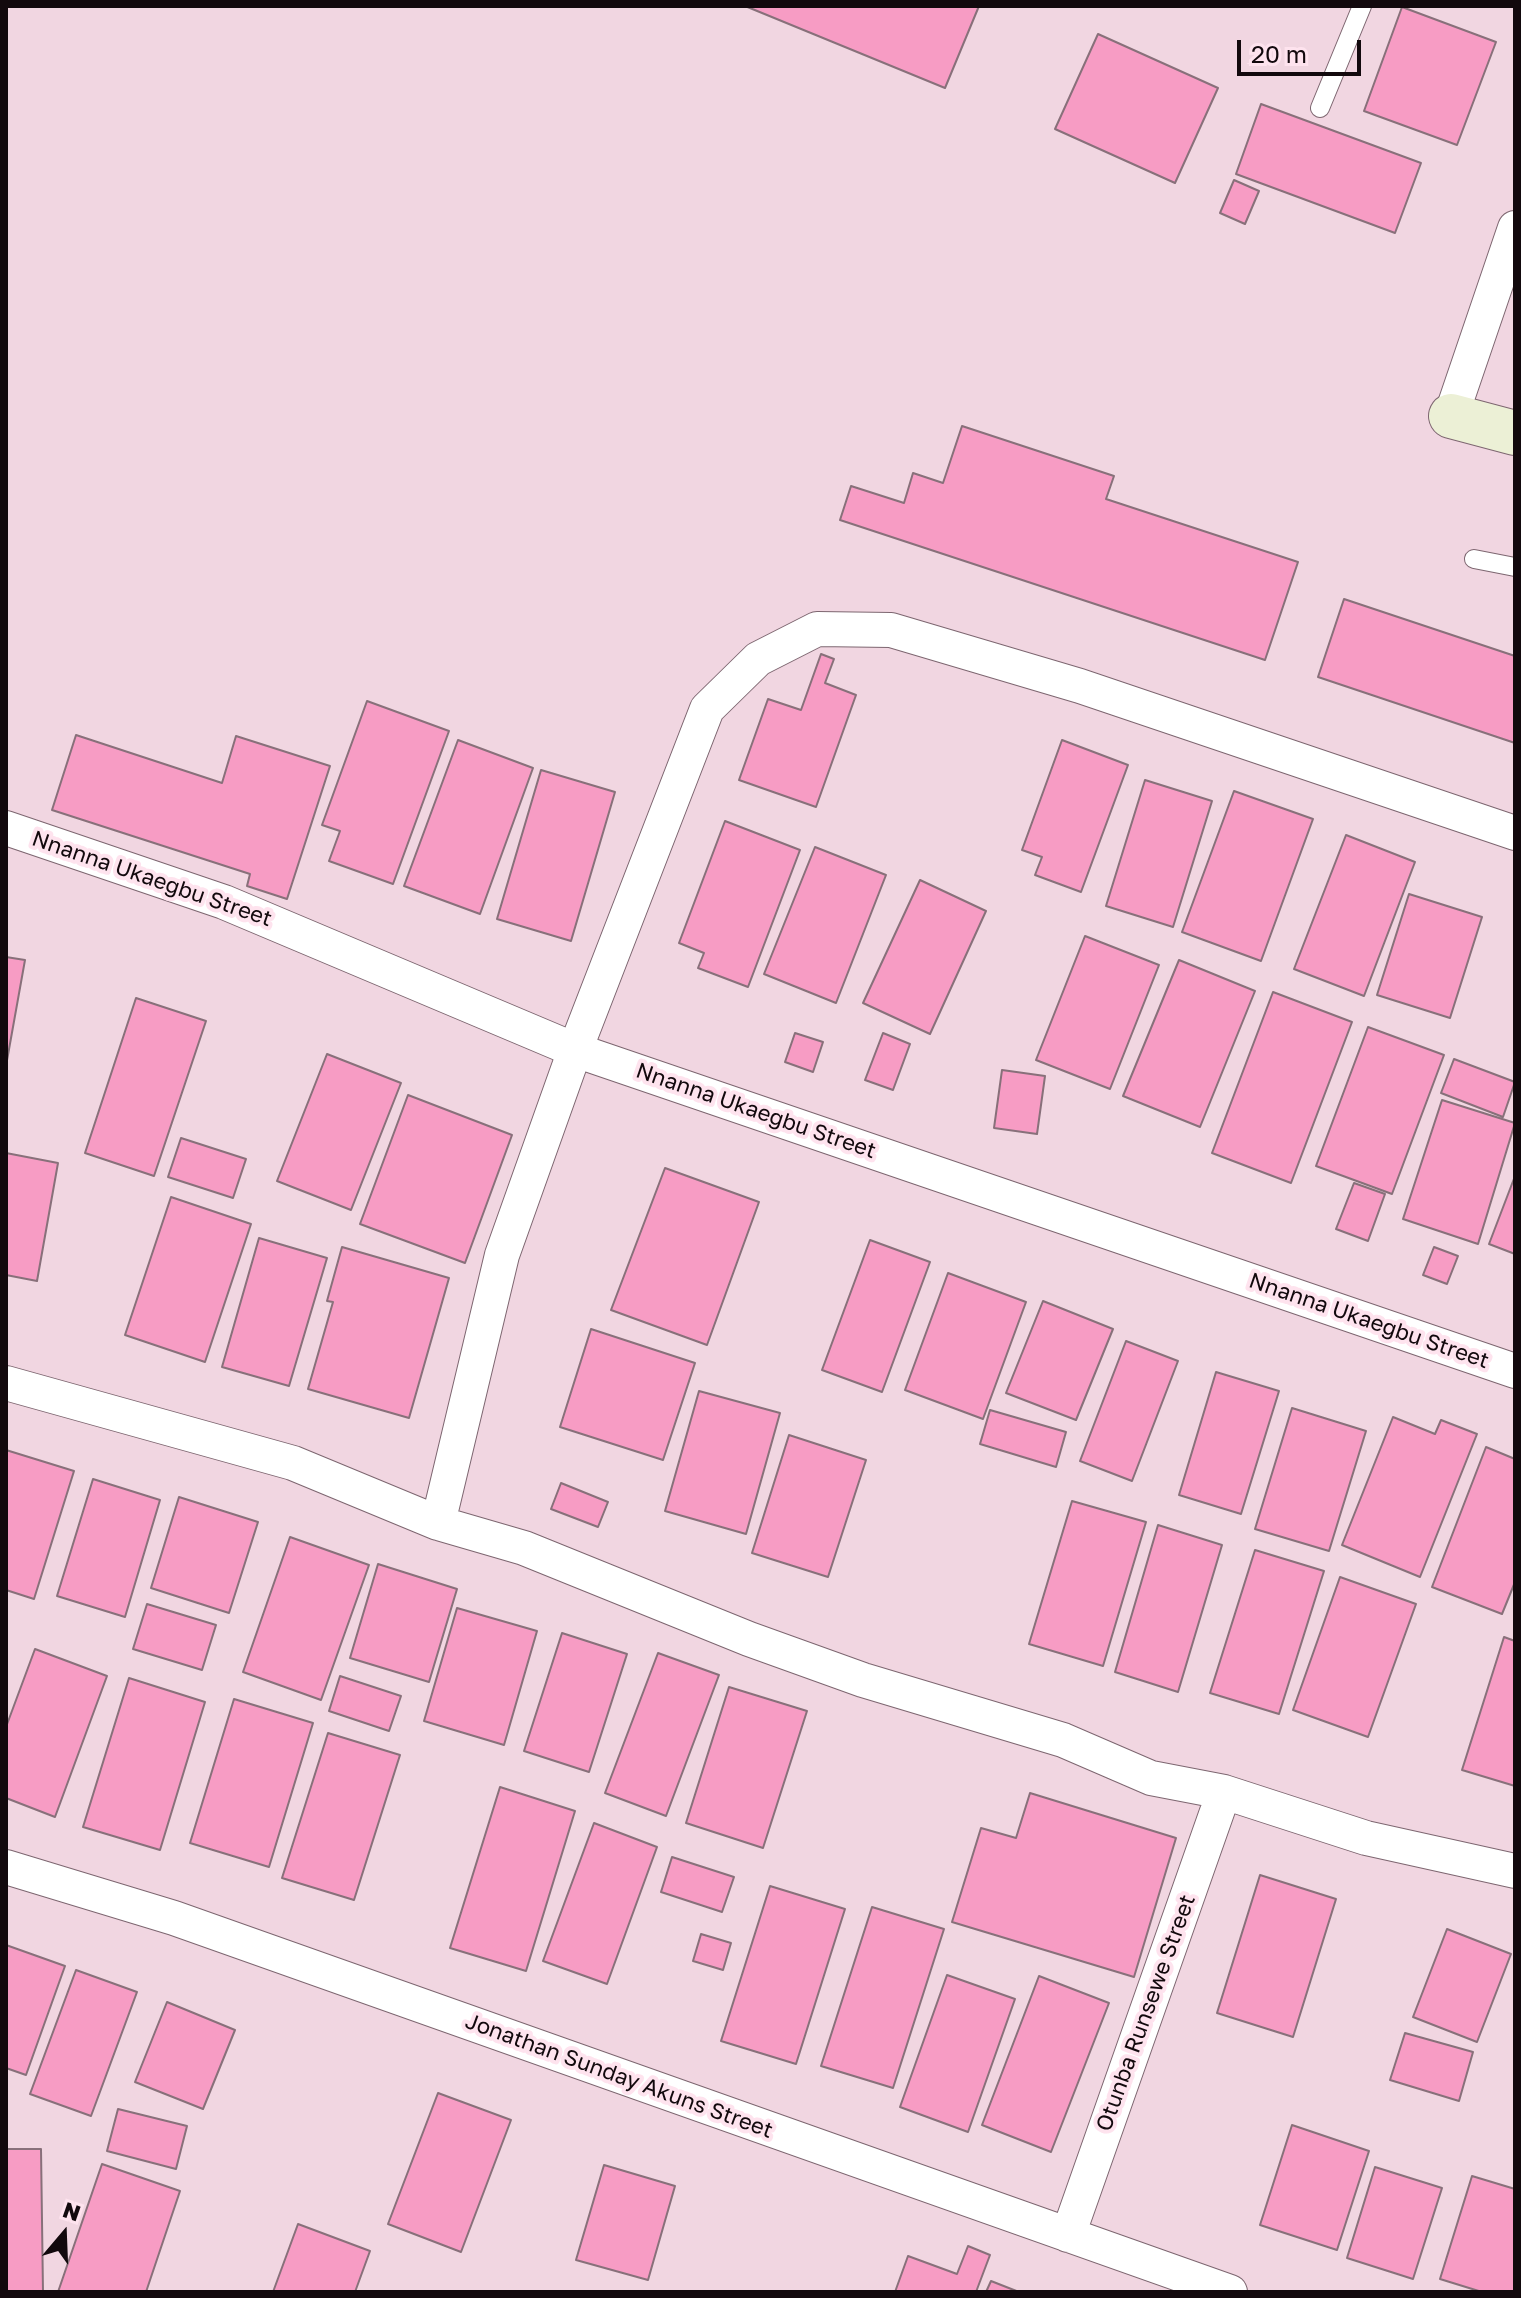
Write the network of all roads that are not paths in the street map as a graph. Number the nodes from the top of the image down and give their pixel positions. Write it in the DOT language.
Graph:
graph roads {
  1 [pos="1362,6"];
  2 [pos="1320,108"];
  3 [pos="1515,228"];
  4 [pos="1451,416"];
  5 [pos="1515,433"];
  6 [pos="1474,559"];
  7 [pos="1515,567"];
  8 [pos="6,828"];
  9 [pos="1515,833"];
  10 [pos="575,1050"];
  11 [pos="1515,1371"];
  12 [pos="6,1383"];
  13 [pos="438,1523"];
  14 [pos="1224,1792"];
  15 [pos="6,1867"];
  16 [pos="1515,1871"];
  17 [pos="1068,2235"];
  18 [pos="1230,2292"];
  1 -- 2 [label="lane"];
  3 -- 4 [label="street"];
  4 -- 5 [label="main road"];
  6 -- 7 [label="lane"];
  8 -- 10 [label="street, Nnanna Ukaegbu Street"];
  9 -- 10 [label="street"];
  10 -- 11 [label="street, Nnanna Ukaegbu Street"];
  10 -- 13 [label="street"];
  12 -- 13 [label="street"];
  13 -- 14 [label="street"];
  14 -- 16 [label="street"];
  14 -- 17 [label="street, Otunba Runsewe Street"];
  15 -- 17 [label="street, Jonathan Sunday Akuns Street"];
  17 -- 18 [label="street, Jonathan Sunday Akuns Street"];
}
